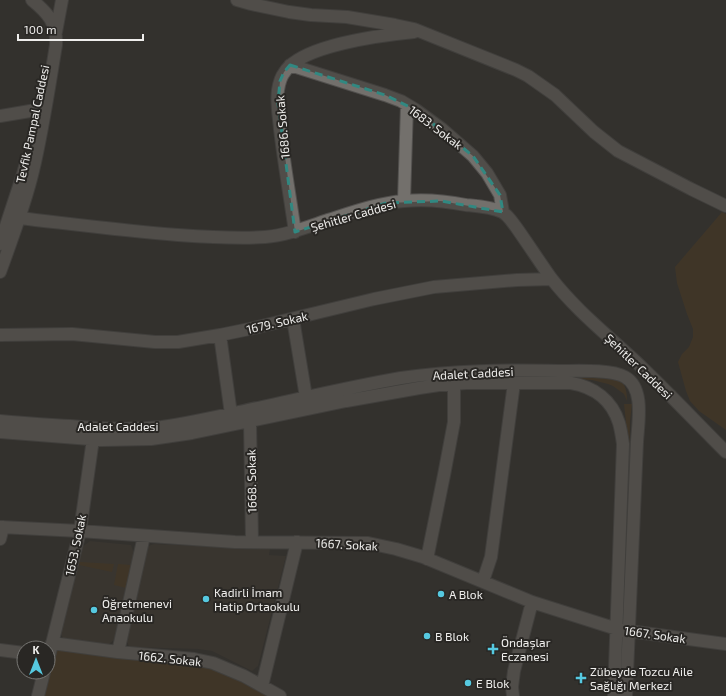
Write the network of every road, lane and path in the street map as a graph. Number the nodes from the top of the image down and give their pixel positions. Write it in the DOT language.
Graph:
graph roads {
  1 [pos="32,0"];
  2 [pos="62,0"];
  3 [pos="237,0"];
  4 [pos="50,17"];
  5 [pos="56,32"];
  6 [pos="421,32"];
  7 [pos="290,65"];
  8 [pos="407,105"];
  9 [pos="36,110"];
  10 [pos="0,116"];
  11 [pos="404,201"];
  12 [pos="726,206"];
  13 [pos="503,212"];
  14 [pos="10,215"];
  15 [pos="294,232"];
  16 [pos="0,244"];
  17 [pos="0,272"];
  18 [pos="552,279"];
  19 [pos="293,319"];
  20 [pos="0,335"];
  21 [pos="220,335"];
  22 [pos="514,383"];
  23 [pos="454,384"];
  24 [pos="306,398"];
  25 [pos="231,414"];
  26 [pos="0,421"];
  27 [pos="250,421"];
  28 [pos="0,432"];
  29 [pos="94,434"];
  30 [pos="726,452"];
  31 [pos="1,531"];
  32 [pos="80,531"];
  33 [pos="144,536"];
  34 [pos="252,542"];
  35 [pos="297,542"];
  36 [pos="428,559"];
  37 [pos="483,581"];
  38 [pos="532,602"];
  39 [pos="617,629"];
  40 [pos="629,631"];
  41 [pos="53,640"];
  42 [pos="56,644"];
  43 [pos="726,644"];
  44 [pos="0,650"];
  45 [pos="16,652"];
  46 [pos="118,652"];
  47 [pos="42,680"];
  48 [pos="262,686"];
  49 [pos="38,696"];
  50 [pos="280,696"];
  51 [pos="513,696"];
  52 [pos="614,696"];
  53 [pos="626,696"];
  1 -- 4 [label="street"];
  2 -- 5 [label="street, Tevfik Pampal Caddesi"];
  3 -- 6 [label="street"];
  4 -- 5 [label="street, Tevfik Pampal Caddesi"];
  4 -- 9 [label="street, Tevfik Pampal Caddesi"];
  5 -- 14 [label="street, Tevfik Pampal Caddesi"];
  6 -- 7 [label="street, 1686. Sokak"];
  6 -- 12 [label="street"];
  7 -- 8 [label="street, 1683. Sokak"];
  7 -- 15 [label="street, 1686. Sokak"];
  8 -- 11 [label="street"];
  8 -- 13 [label="street, 1683. Sokak"];
  9 -- 10 [label="street"];
  9 -- 14 [label="street, Tevfik Pampal Caddesi"];
  11 -- 13 [label="street, Şehitler Caddesi"];
  11 -- 15 [label="street, Şehitler Caddesi"];
  13 -- 18 [label="street, Şehitler Caddesi"];
  14 -- 15 [label="street, Şehitler Caddesi"];
  14 -- 16 [label="street, Tevfik Pampal Caddesi"];
  14 -- 17 [label="street, Tevfik Pampal Caddesi"];
  18 -- 19 [label="street, 1679. Sokak"];
  18 -- 30 [label="street, Şehitler Caddesi"];
  19 -- 21 [label="street, 1679. Sokak"];
  19 -- 24 [label="street"];
  20 -- 21 [label="street, 1679. Sokak"];
  21 -- 25 [label="street"];
  22 -- 23 [label="street"];
  22 -- 37 [label="street"];
  22 -- 39 [label="street"];
  23 -- 27 [label="street"];
  23 -- 36 [label="street"];
  24 -- 25 [label="street, Adalet Caddesi"];
  24 -- 40 [label="street, Adalet Caddesi"];
  25 -- 29 [label="street, Adalet Caddesi"];
  26 -- 29 [label="street, Adalet Caddesi"];
  27 -- 29 [label="street"];
  27 -- 34 [label="street, 1668. Sokak"];
  28 -- 29 [label="street"];
  29 -- 32 [label="street, 1653. Sokak"];
  31 -- 32 [label="street, 1667. Sokak"];
  32 -- 33 [label="street, 1667. Sokak"];
  32 -- 41 [label="street, 1653. Sokak"];
  33 -- 34 [label="street, 1667. Sokak"];
  33 -- 46 [label="street"];
  34 -- 35 [label="street, 1667. Sokak"];
  35 -- 36 [label="street, 1667. Sokak"];
  35 -- 48 [label="street"];
  36 -- 37 [label="street, 1667. Sokak"];
  37 -- 38 [label="street, 1667. Sokak"];
  38 -- 39 [label="street, 1667. Sokak"];
  38 -- 51 [label="street"];
  39 -- 40 [label="street, 1667. Sokak"];
  39 -- 52 [label="street"];
  40 -- 43 [label="street, 1667. Sokak"];
  40 -- 53 [label="street, Adalet Caddesi"];
  42 -- 46 [label="street, 1662. Sokak"];
  44 -- 45 [label="street"];
  46 -- 48 [label="street, 1662. Sokak"];
  47 -- 49 [label="street"];
  48 -- 50 [label="street, 1662. Sokak"];
}
